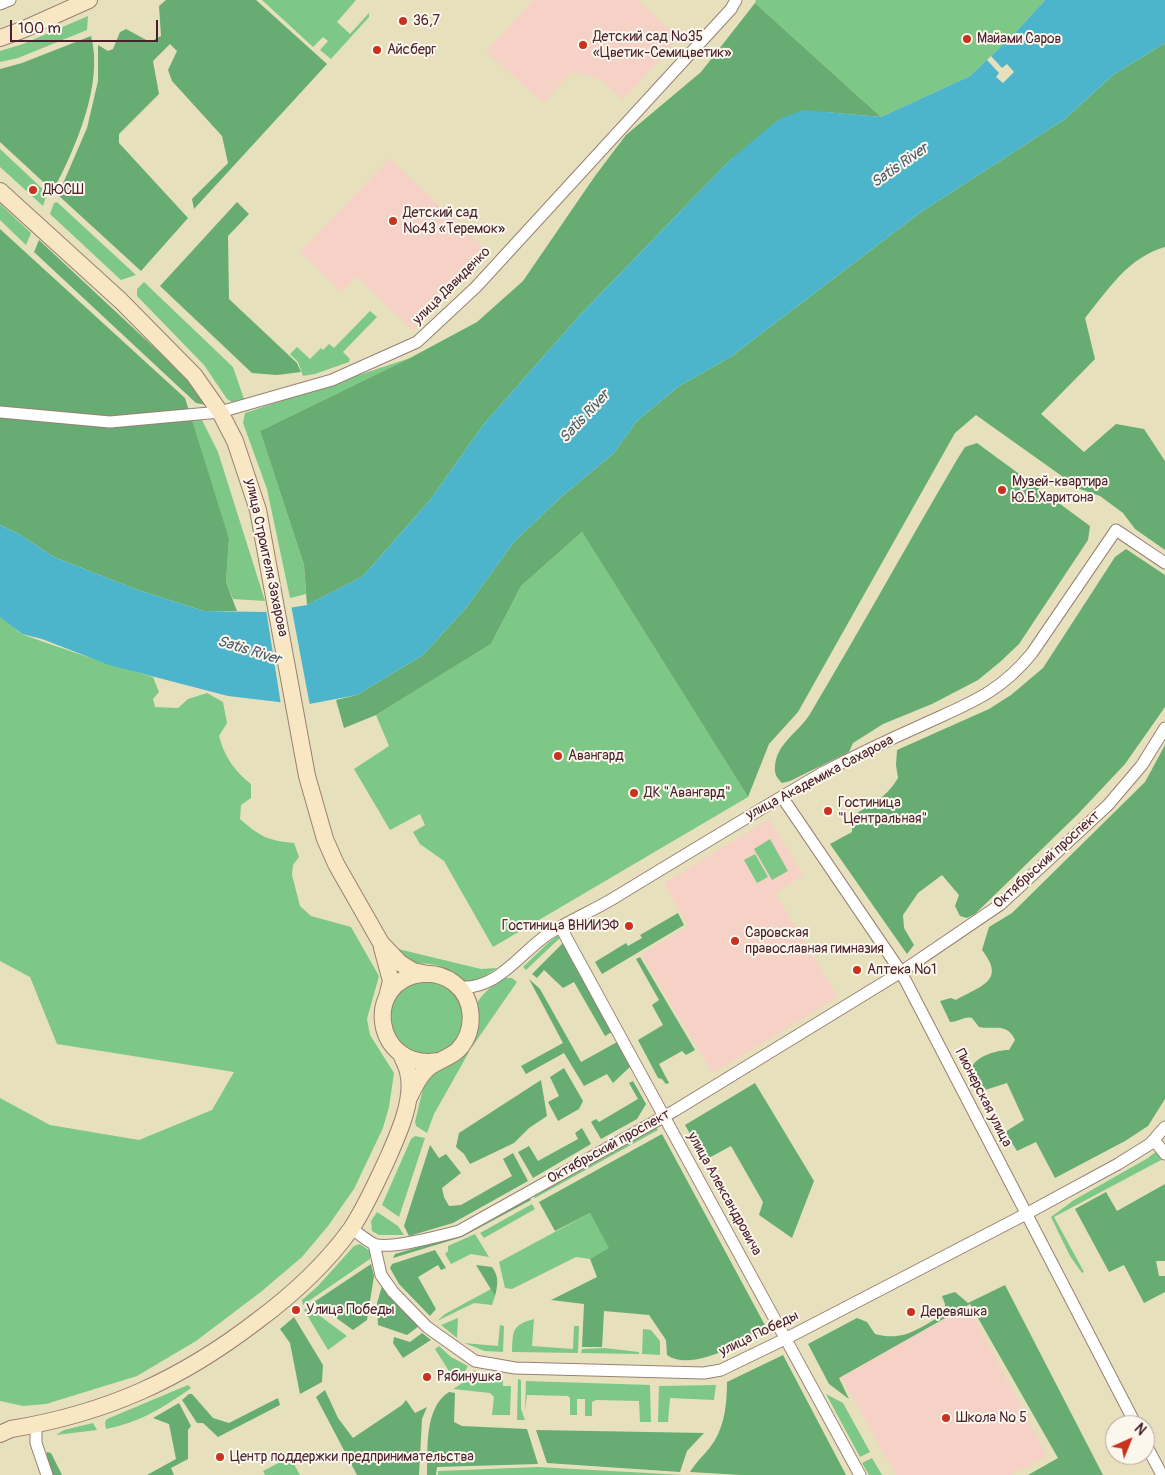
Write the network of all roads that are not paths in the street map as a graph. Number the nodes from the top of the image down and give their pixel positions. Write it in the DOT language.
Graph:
graph roads {
  1 [pos="10,0"];
  2 [pos="89,0"];
  3 [pos="736,0"];
  4 [pos="0,4"];
  5 [pos="0,38"];
  6 [pos="0,191"];
  7 [pos="0,412"];
  8 [pos="220,412"];
  9 [pos="1165,563"];
  10 [pos="1165,728"];
  11 [pos="782,797"];
  12 [pos="561,928"];
  13 [pos="381,943"];
  14 [pos="901,972"];
  15 [pos="428,974"];
  16 [pos="482,985"];
  17 [pos="458,987"];
  18 [pos="387,998"];
  19 [pos="471,1012"];
  20 [pos="401,1054"];
  21 [pos="440,1061"];
  22 [pos="407,1100"];
  23 [pos="664,1117"];
  24 [pos="1165,1128"];
  25 [pos="1154,1140"];
  26 [pos="1165,1154"];
  27 [pos="1026,1214"];
  28 [pos="351,1228"];
  29 [pos="374,1244"];
  30 [pos="787,1338"];
  31 [pos="1131,1415"];
  32 [pos="36,1425"];
  33 [pos="0,1434"];
  34 [pos="1155,1462"];
  35 [pos="47,1475"];
  36 [pos="860,1475"];
  37 [pos="1162,1475"];
  1 -- 4 [label="street"];
  2 -- 5 [label="street"];
  3 -- 8 [label="street, улица Давиденко"];
  6 -- 8 [label="street, улица Строителя Захарова"];
  7 -- 8 [label="street, улица Давиденко"];
  8 -- 13 [label="street, улица Строителя Захарова"];
  9 -- 11 [label="street, улица Академика Сахарова"];
  10 -- 14 [label="street, Октябрьский проспект"];
  11 -- 12 [label="street, улица Академика Сахарова"];
  11 -- 14 [label="street, Пионерская улица"];
  12 -- 16 [label="street, улица Академика Сахарова"];
  12 -- 23 [label="street, улица Александровича"];
  13 -- 15 [label="street, улица Строителя Захарова"];
  13 -- 18 [label="street, улица Строителя Захарова"];
  14 -- 23 [label="street, Октябрьский проспект"];
  14 -- 27 [label="street, Пионерская улица"];
  15 -- 17 [label="street"];
  15 -- 18 [label="street"];
  16 -- 17 [label="street, улица Академика Сахарова"];
  16 -- 19 [label="street"];
  17 -- 19 [label="street"];
  18 -- 20 [label="street"];
  19 -- 21 [label="street"];
  20 -- 21 [label="street"];
  20 -- 22 [label="street"];
  21 -- 22 [label="street"];
  22 -- 28 [label="street"];
  23 -- 29 [label="street, Октябрьский проспект"];
  23 -- 30 [label="street, улица Александровича"];
  24 -- 25 [label="street, улица Победы"];
  25 -- 26 [label="street"];
  25 -- 27 [label="street, улица Победы"];
  27 -- 30 [label="street, улица Победы"];
  27 -- 31 [label="street, Пионерская улица"];
  28 -- 29 [label="street"];
  28 -- 32 [label="street"];
  29 -- 30 [label="street, улица Победы"];
  30 -- 36 [label="street, улица Александровича"];
  32 -- 33 [label="street"];
  32 -- 35 [label="street"];
  34 -- 37 [label="street"];
}
